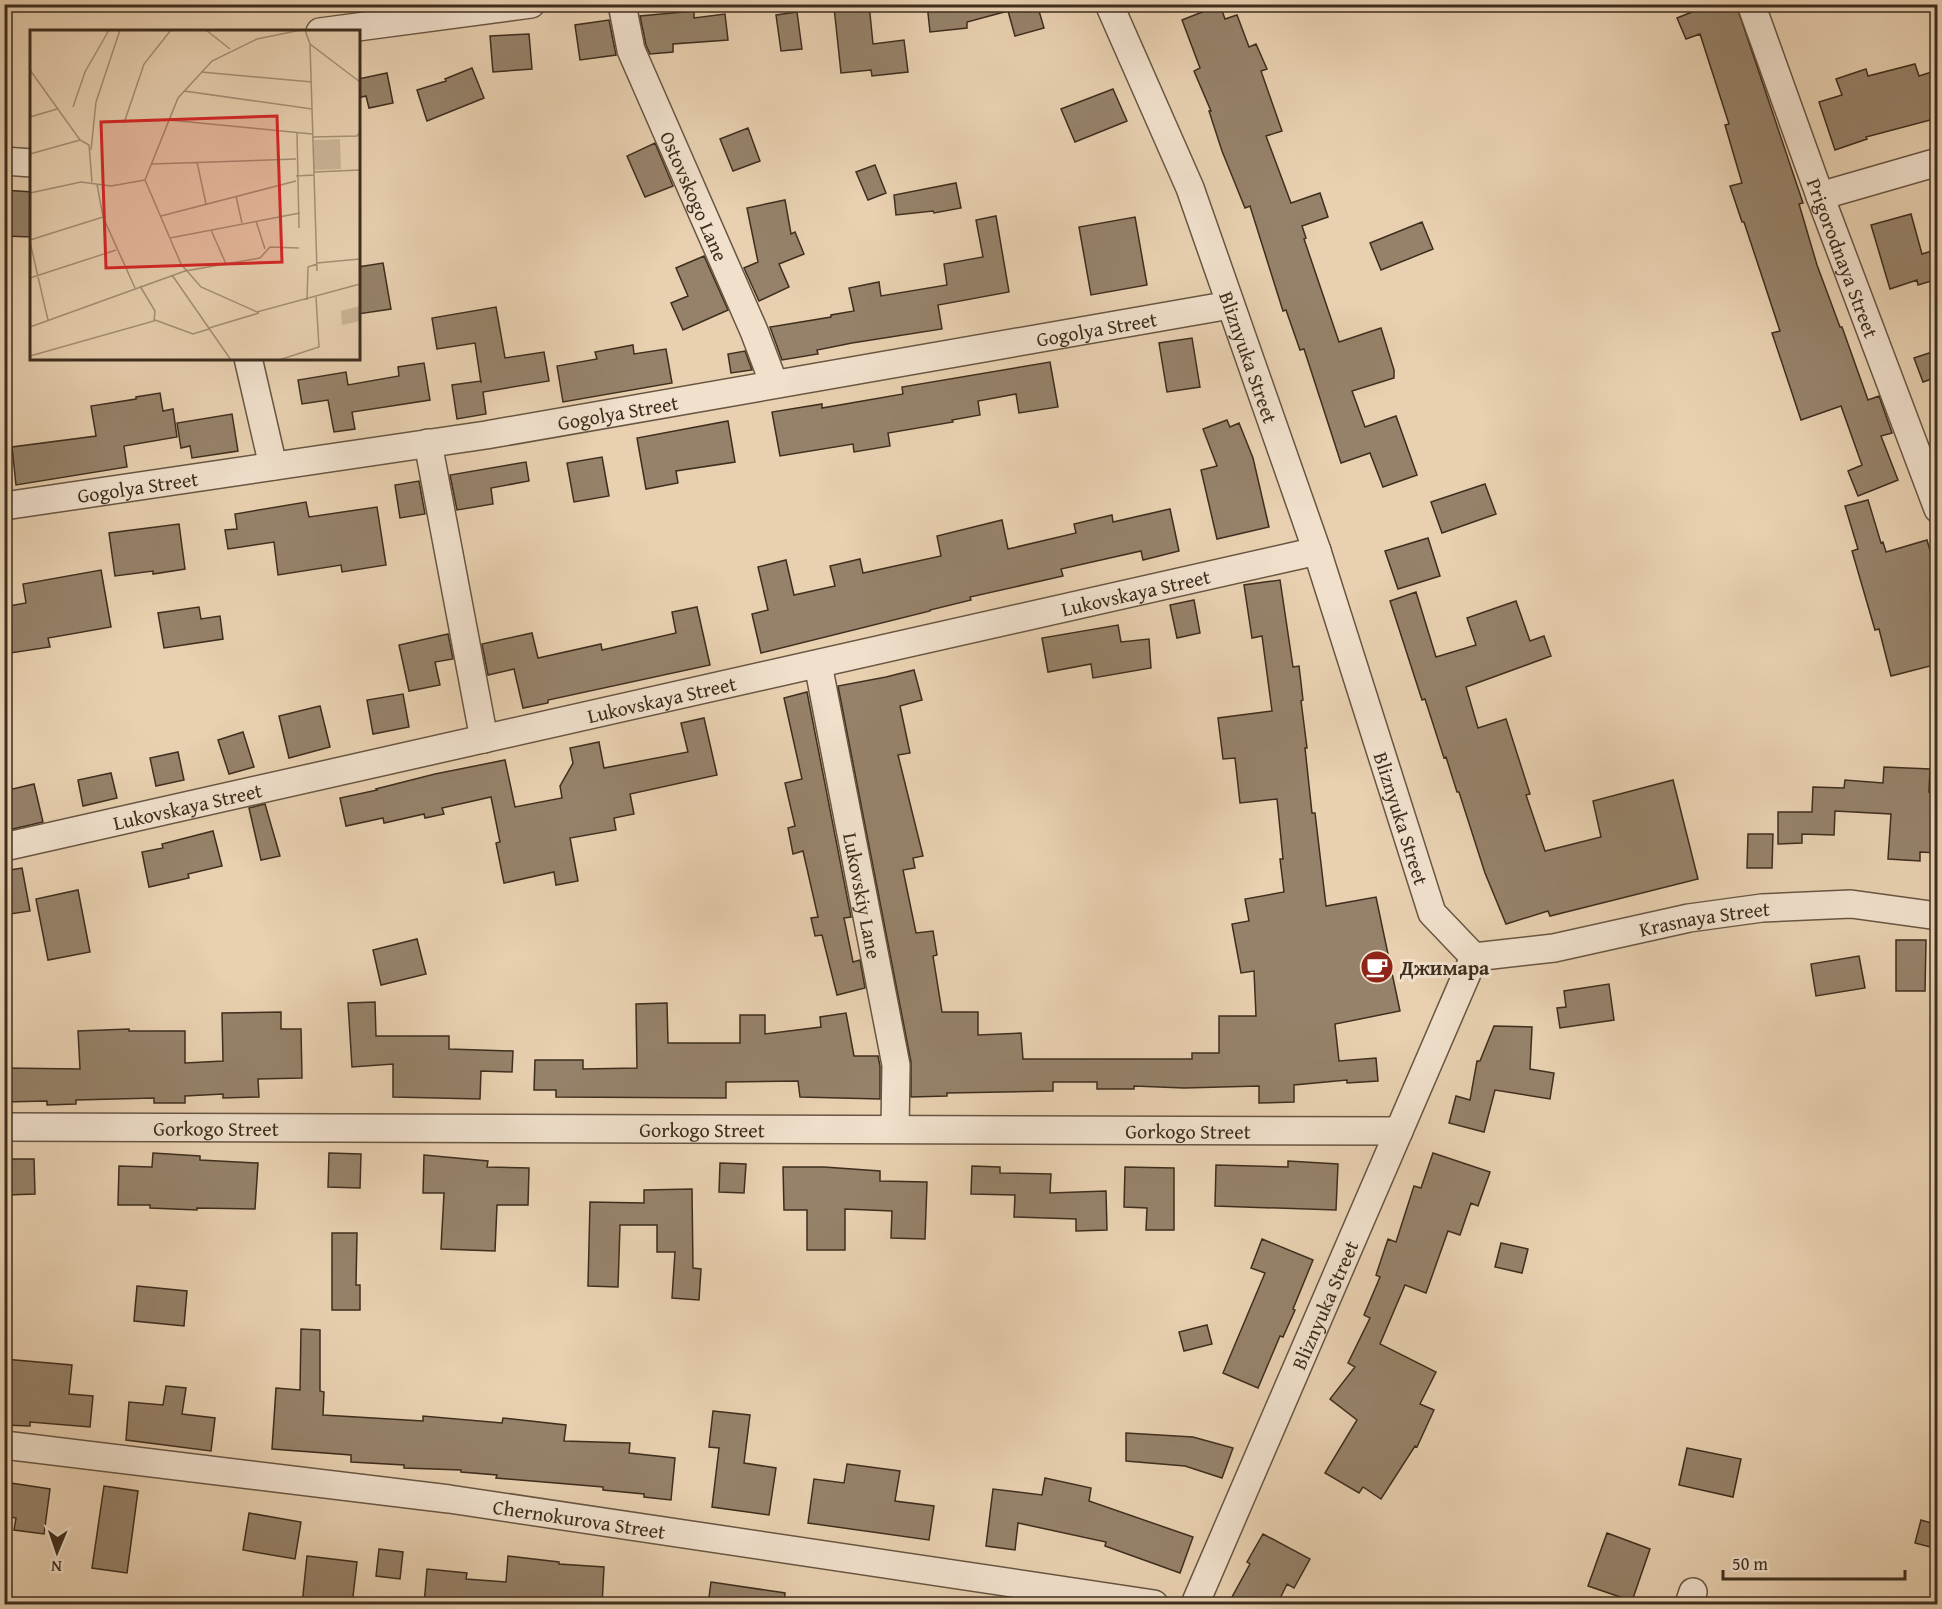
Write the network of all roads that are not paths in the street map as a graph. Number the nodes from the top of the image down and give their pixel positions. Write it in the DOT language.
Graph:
graph roads {
  1 [pos="531,4"];
  2 [pos="622,4"];
  3 [pos="1109,4"];
  4 [pos="1751,4"];
  5 [pos="335,30"];
  6 [pos="4,161"];
  7 [pos="1938,162"];
  8 [pos="30,163"];
  9 [pos="1820,196"];
  10 [pos="1230,305"];
  11 [pos="248,360"];
  12 [pos="774,384"];
  13 [pos="428,443"];
  14 [pos="273,466"];
  15 [pos="4,506"];
  16 [pos="1938,509"];
  17 [pos="1317,551"];
  18 [pos="818,664"];
  19 [pos="484,739"];
  20 [pos="4,847"];
  21 [pos="1938,916"];
  22 [pos="1474,957"];
  23 [pos="4,1127"];
  24 [pos="895,1129"];
  25 [pos="1399,1131"];
  26 [pos="4,1445"];
  27 [pos="1154,1605"];
  28 [pos="1195,1605"];
  1 -- 5 [label="street"];
  2 -- 12 [label="street, Ostovskogo Lane"];
  3 -- 10 [label="street, Bliznyuka Street"];
  4 -- 9 [label="street, Prigorodnaya Street"];
  6 -- 8 [label="street"];
  7 -- 9 [label="street"];
  9 -- 16 [label="street, Prigorodnaya Street"];
  10 -- 12 [label="street, Gogolya Street"];
  10 -- 17 [label="street, Bliznyuka Street"];
  11 -- 14 [label="street"];
  12 -- 13 [label="street, Gogolya Street"];
  13 -- 14 [label="street, Gogolya Street"];
  13 -- 19 [label="street"];
  14 -- 15 [label="street, Gogolya Street"];
  17 -- 18 [label="street, Lukovskaya Street"];
  17 -- 22 [label="street, Bliznyuka Street"];
  18 -- 19 [label="street, Lukovskaya Street"];
  18 -- 24 [label="street, Lukovskiy Lane"];
  19 -- 20 [label="street, Lukovskaya Street"];
  21 -- 22 [label="street, Krasnaya Street"];
  22 -- 25 [label="street, Bliznyuka Street"];
  23 -- 24 [label="street, Gorkogo Street"];
  24 -- 25 [label="street, Gorkogo Street"];
  25 -- 28 [label="street, Bliznyuka Street"];
  26 -- 27 [label="street, Chernokurova Street"];
}
